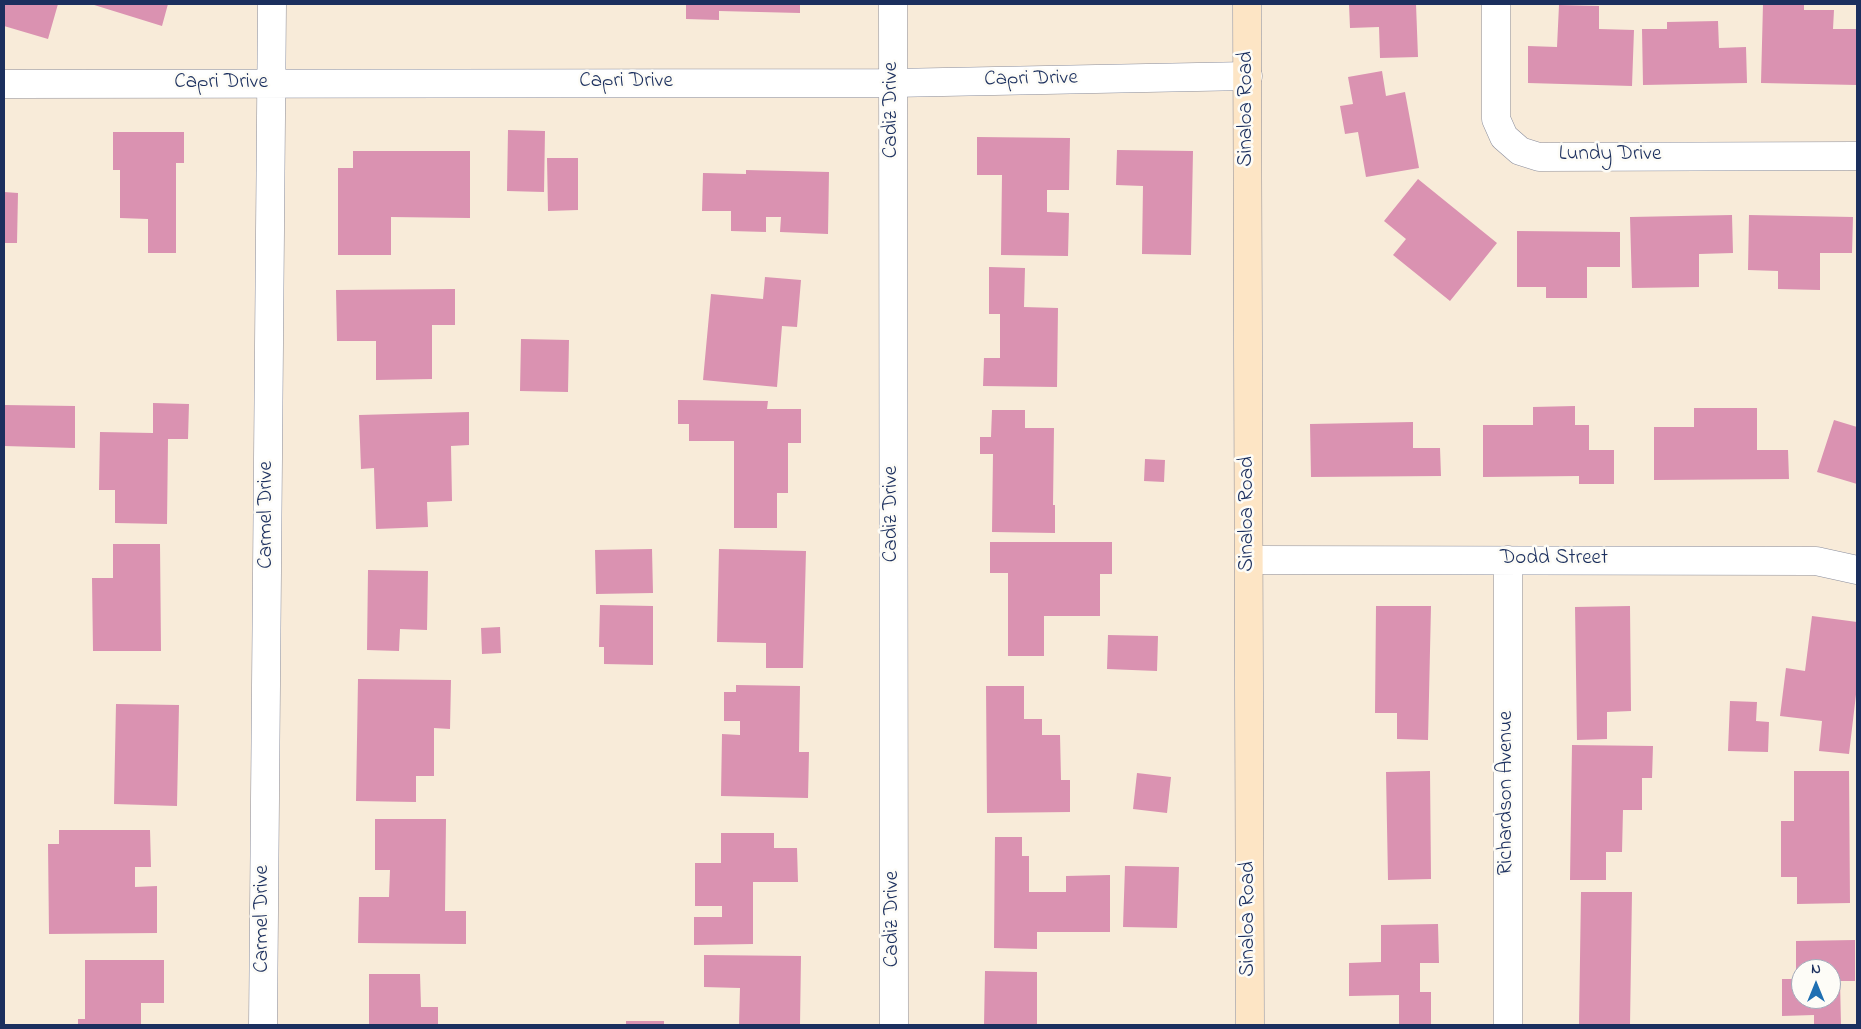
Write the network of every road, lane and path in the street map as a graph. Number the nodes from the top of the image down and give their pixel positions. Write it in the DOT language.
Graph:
graph roads {
  1 [pos="272,4"];
  2 [pos="893,4"];
  3 [pos="1247,4"];
  4 [pos="1496,4"];
  5 [pos="1248,76"];
  6 [pos="893,83"];
  7 [pos="4,84"];
  8 [pos="272,84"];
  9 [pos="1857,156"];
  10 [pos="1250,560"];
  11 [pos="1508,560"];
  12 [pos="1857,570"];
  13 [pos="264,1025"];
  14 [pos="894,1025"];
  15 [pos="1250,1025"];
  16 [pos="1508,1025"];
  1 -- 8 [label="street, Carmel Drive"];
  2 -- 6 [label="street, Cadiz Drive"];
  3 -- 5 [label="street, Sinaloa Road"];
  4 -- 9 [label="street, Lundy Drive"];
  5 -- 6 [label="street, Capri Drive"];
  5 -- 10 [label="street, Sinaloa Road"];
  6 -- 8 [label="street, Capri Drive"];
  6 -- 14 [label="street, Cadiz Drive"];
  7 -- 8 [label="street, Capri Drive"];
  8 -- 13 [label="street, Carmel Drive"];
  10 -- 11 [label="street, Dodd Street"];
  10 -- 15 [label="street, Sinaloa Road"];
  11 -- 12 [label="street, Dodd Street"];
  11 -- 16 [label="street, Richardson Avenue"];
}
